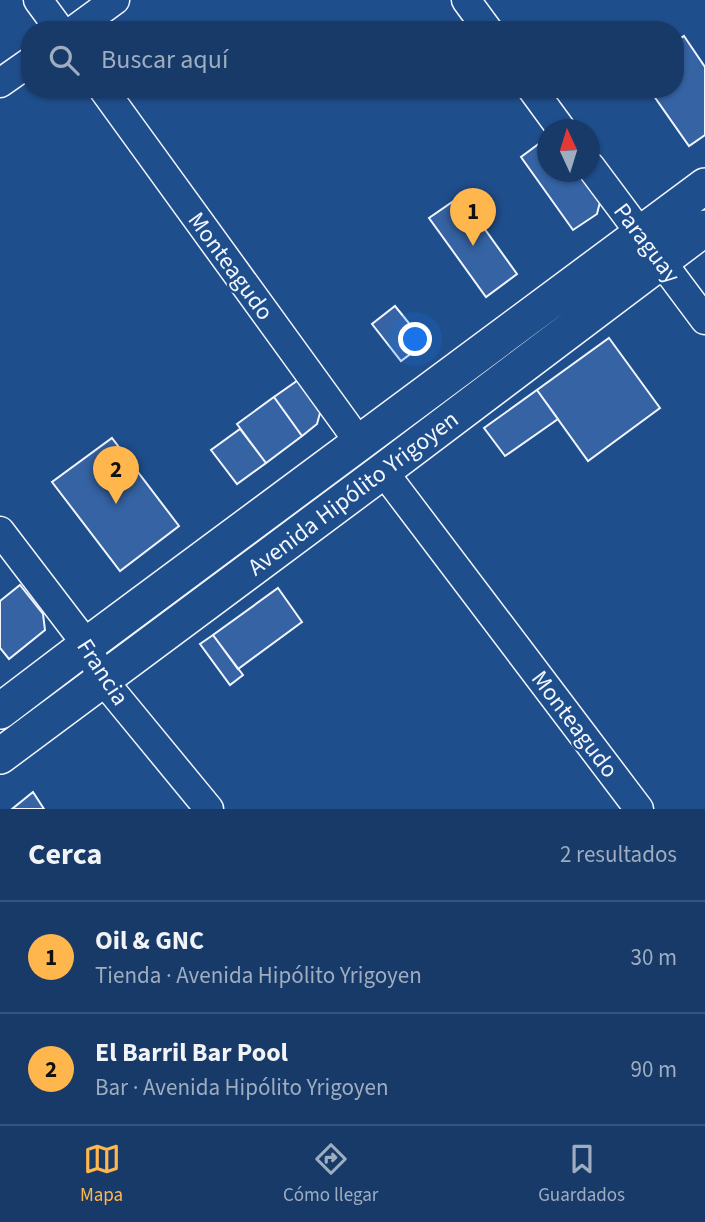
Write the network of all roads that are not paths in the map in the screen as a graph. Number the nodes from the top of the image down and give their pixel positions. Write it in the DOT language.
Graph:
graph roads {
  1 [pos="37,0"];
  2 [pos="116,0"];
  3 [pos="466,0"];
  4 [pos="53,21"];
  5 [pos="87,21"];
  6 [pos="481,21"];
  7 [pos="21,68"];
  8 [pos="0,83"];
  9 [pos="110,98"];
  10 [pos="539,98"];
  11 [pos="554,119"];
  12 [pos="600,179"];
  13 [pos="705,186"];
  14 [pos="705,228"];
  15 [pos="651,247"];
  16 [pos="705,320"];
  17 [pos="359,442"];
  18 [pos="383,471"];
  19 [pos="0,531"];
  20 [pos="87,645"];
  21 [pos="102,679"];
  22 [pos="0,711"];
  23 [pos="0,756"];
  24 [pos="209,809"];
  25 [pos="639,809"];
  1 -- 4 [label="street"];
  2 -- 5 [label="street"];
  3 -- 6 [label="street"];
  7 -- 8 [label="street"];
  9 -- 17 [label="street, Monteagudo"];
  10 -- 11 [label="street"];
  12 -- 15 [label="street, Paraguay"];
  13 -- 15 [label="main road, Avenida Hipólito Yrigoyen"];
  14 -- 15 [label="main road, Avenida Hipólito Yrigoyen"];
  15 -- 16 [label="street, Paraguay"];
  15 -- 17 [label="main road, Avenida Hipólito Yrigoyen"];
  15 -- 18 [label="main road, Avenida Hipólito Yrigoyen"];
  17 -- 20 [label="main road, Avenida Hipólito Yrigoyen"];
  18 -- 21 [label="main road, Avenida Hipólito Yrigoyen"];
  18 -- 25 [label="street, Monteagudo"];
  19 -- 20 [label="street, Francia"];
  20 -- 21 [label="street, Francia"];
  20 -- 22 [label="main road, Avenida Hipólito Yrigoyen"];
  21 -- 23 [label="main road, Avenida Hipólito Yrigoyen"];
  21 -- 24 [label="street, Francia"];
}
